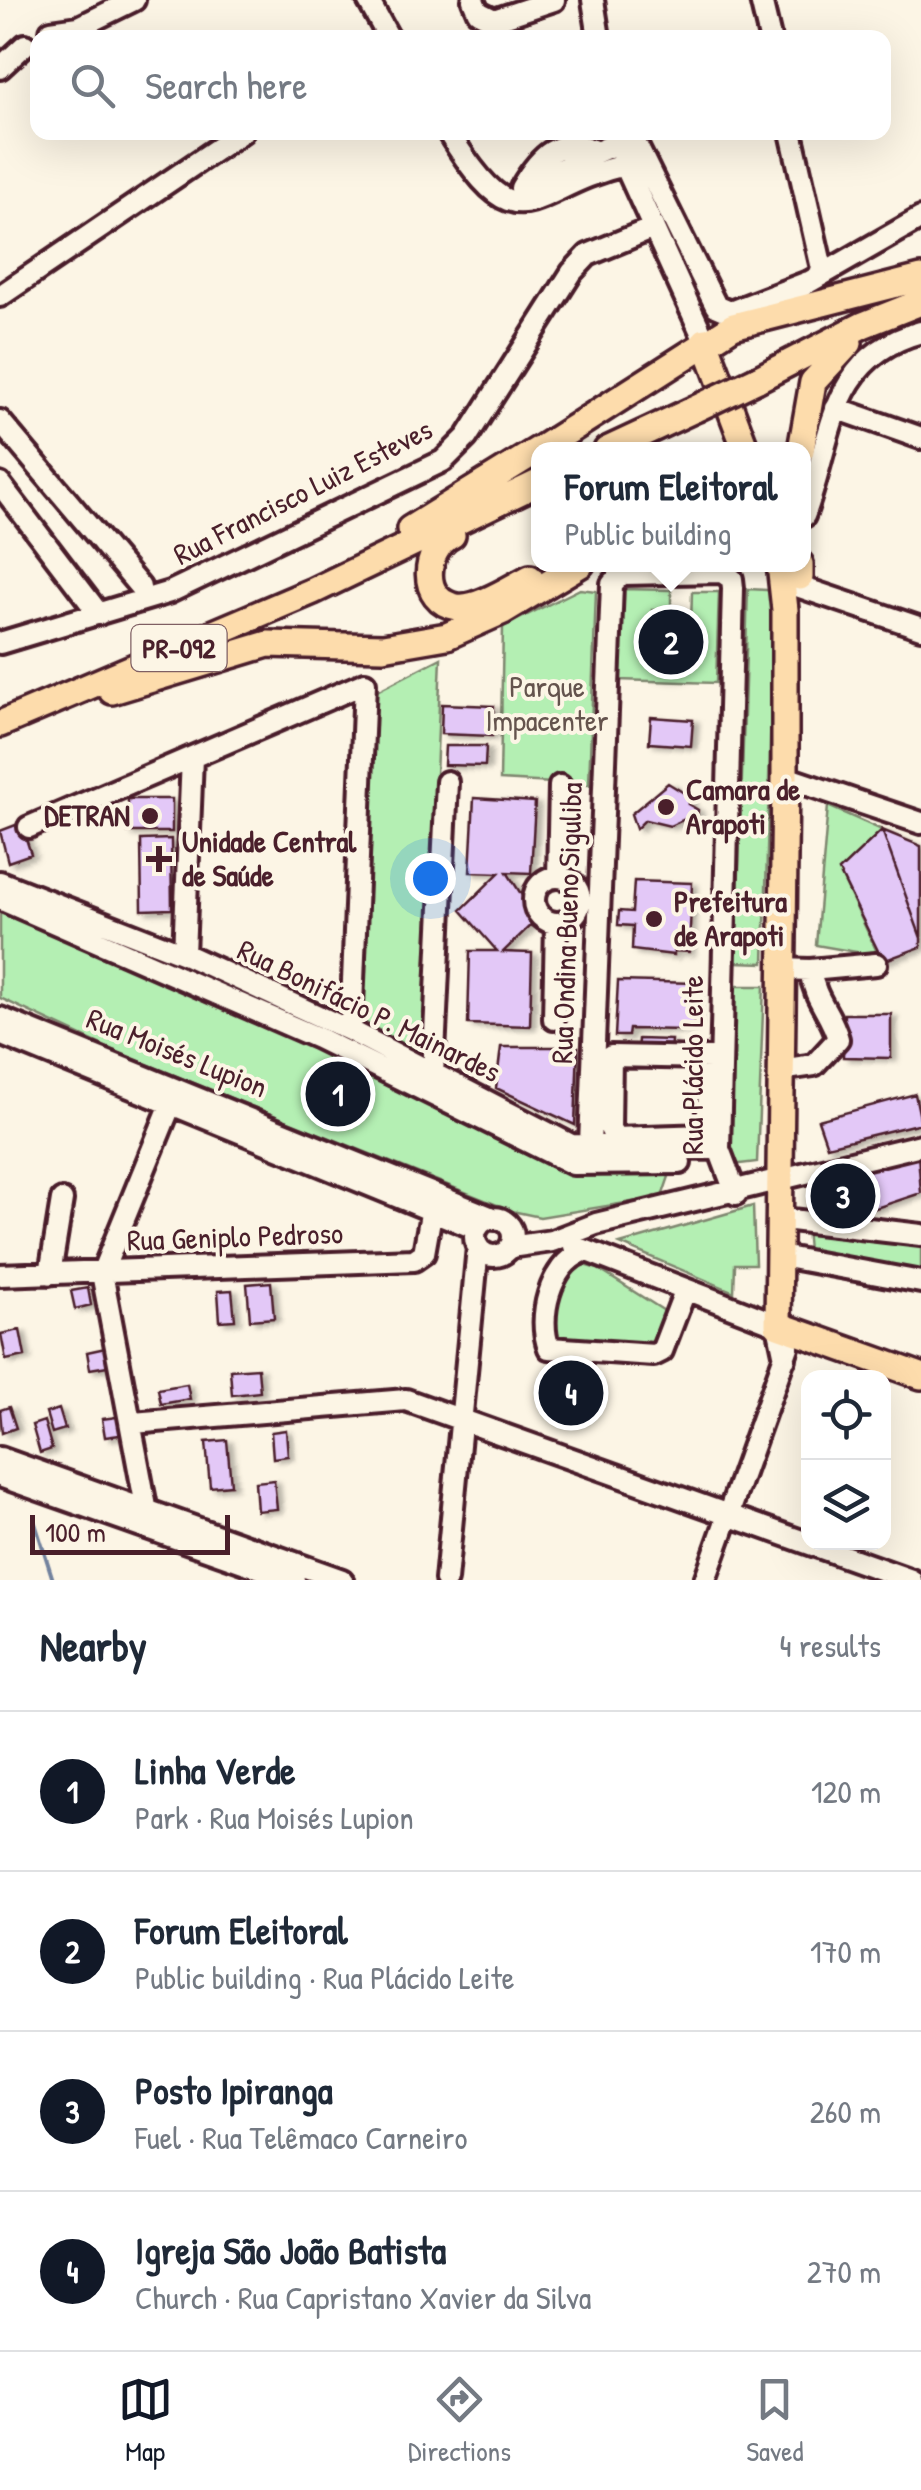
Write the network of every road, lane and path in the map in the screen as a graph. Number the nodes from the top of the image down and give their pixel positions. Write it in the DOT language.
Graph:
graph roads {
  1 [pos="134,0"];
  2 [pos="368,0"];
  3 [pos="473,0"];
  4 [pos="554,0"];
  5 [pos="592,0"];
  6 [pos="761,0"];
  7 [pos="50,30"];
  8 [pos="383,30"];
  9 [pos="598,30"];
  10 [pos="768,30"];
  11 [pos="25,45"];
  12 [pos="0,68"];
  13 [pos="230,140"];
  14 [pos="453,140"];
  15 [pos="792,140"];
  16 [pos="622,145"];
  17 [pos="512,193"];
  18 [pos="921,218"];
  19 [pos="653,228"];
  20 [pos="816,278"];
  21 [pos="921,278"];
  22 [pos="0,296"];
  23 [pos="921,302"];
  24 [pos="885,317"];
  25 [pos="733,326"];
  26 [pos="921,332"];
  27 [pos="704,341"];
  28 [pos="836,408"];
  29 [pos="0,421"];
  30 [pos="921,438"];
  31 [pos="551,442"];
  32 [pos="625,442"];
  33 [pos="739,442"];
  34 [pos="802,442"];
  35 [pos="531,455"];
  36 [pos="0,484"];
  37 [pos="531,490"];
  38 [pos="531,491"];
  39 [pos="811,492"];
  40 [pos="539,572"];
  41 [pos="567,572"];
  42 [pos="790,572"];
  43 [pos="792,572"];
  44 [pos="612,584"];
  45 [pos="140,587"];
  46 [pos="313,591"];
  47 [pos="99,614"];
  48 [pos="921,628"];
  49 [pos="0,642"];
  50 [pos="44,704"];
  51 [pos="0,724"];
  52 [pos="192,757"];
  53 [pos="793,780"];
  54 [pos="447,782"];
  55 [pos="560,786"];
  56 [pos="921,824"];
  57 [pos="29,827"];
  58 [pos="558,877"];
  59 [pos="0,882"];
  60 [pos="0,899"];
  61 [pos="587,900"];
  62 [pos="556,922"];
  63 [pos="184,954"];
  64 [pos="876,964"];
  65 [pos="796,969"];
  66 [pos="0,1018"];
  67 [pos="554,1019"];
  68 [pos="351,1030"];
  69 [pos="0,1034"];
  70 [pos="49,1046"];
  71 [pos="611,1056"];
  72 [pos="787,1070"];
  73 [pos="433,1074"];
  74 [pos="174,1095"];
  75 [pos="590,1145"];
  76 [pos="921,1145"];
  77 [pos="719,1149"];
  78 [pos="680,1164"];
  79 [pos="786,1181"];
  80 [pos="736,1194"];
  81 [pos="62,1200"];
  82 [pos="432,1208"];
  83 [pos="791,1220"];
  84 [pos="610,1222"];
  85 [pos="921,1234"];
  86 [pos="494,1237"];
  87 [pos="557,1240"];
  88 [pos="582,1252"];
  89 [pos="786,1252"];
  90 [pos="605,1261"];
  91 [pos="102,1273"];
  92 [pos="50,1274"];
  93 [pos="0,1276"];
  94 [pos="921,1282"];
  95 [pos="685,1291"];
  96 [pos="786,1327"];
  97 [pos="921,1376"];
  98 [pos="133,1422"];
  99 [pos="462,1423"];
  100 [pos="0,1458"];
  101 [pos="0,1476"];
  102 [pos="729,1514"];
  103 [pos="149,1518"];
  104 [pos="294,1580"];
  105 [pos="342,1580"];
  106 [pos="446,1580"];
  107 [pos="705,1580"];
  108 [pos="911,1580"];
  1 -- 7 [label="street"];
  2 -- 8 [label="street"];
  3 -- 4 [label="street"];
  5 -- 9 [label="street"];
  6 -- 10 [label="street"];
  11 -- 12 [label="street"];
  13 -- 22 [label="street"];
  14 -- 17 [label="street"];
  15 -- 20 [label="street"];
  16 -- 17 [label="street"];
  16 -- 17 [label="street"];
  16 -- 19 [label="street"];
  16 -- 20 [label="street"];
  18 -- 20 [label="street"];
  19 -- 27 [label="street"];
  19 -- 47 [label="street, Rua Francisco Luiz Esteves"];
  20 -- 25 [label="street"];
  21 -- 25 [label="main road"];
  23 -- 24 [label="main road"];
  24 -- 32 [label="main road, bridge"];
  24 -- 34 [label="main road"];
  25 -- 27 [label="main road"];
  26 -- 28 [label="street"];
  27 -- 31 [label="main road"];
  27 -- 33 [label="main road"];
  28 -- 30 [label="street"];
  28 -- 39 [label="street"];
  29 -- 45 [label="street"];
  35 -- 46 [label="main road"];
  36 -- 47 [label="street"];
  37 -- 46 [label="main road, PR-092"];
  38 -- 40 [label="main road"];
  41 -- 50 [label="main road"];
  42 -- 53 [label="main road"];
  43 -- 48 [label="street"];
  44 -- 61 [label="street, Rua Ondina Bueno Siguliba"];
  44 -- 77 [label="street, Rua Plácido Leite"];
  46 -- 50 [label="main road, PR-092"];
  47 -- 49 [label="street, Rua Francisco Luiz Esteves"];
  50 -- 51 [label="main road, PR-092"];
  52 -- 57 [label="street"];
  52 -- 63 [label="street"];
  52 -- 68 [label="street"];
  53 -- 56 [label="street"];
  53 -- 65 [label="main road"];
  54 -- 73 [label="street"];
  55 -- 58 [label="street"];
  58 -- 61 [label="street"];
  58 -- 62 [label="street"];
  59 -- 63 [label="street, Rua Bonifácio P. Mainardes"];
  60 -- 78 [label="street"];
  61 -- 62 [label="street"];
  61 -- 75 [label="street, Rua Ondina Bueno Siguliba"];
  62 -- 67 [label="street"];
  63 -- 68 [label="street, Rua Bonifácio P. Mainardes"];
  64 -- 65 [label="street"];
  65 -- 72 [label="main road"];
  65 -- 72 [label="street"];
  66 -- 70 [label="street, Rua Moisés Lupion"];
  68 -- 73 [label="street, Rua Bonifácio P. Mainardes"];
  69 -- 70 [label="street, Rua Moisés Lupion"];
  70 -- 74 [label="street, Rua Moisés Lupion"];
  71 -- 71 [label="street"];
  72 -- 79 [label="main road"];
  73 -- 75 [label="street, Rua Bonifácio P. Mainardes"];
  74 -- 82 [label="street, Rua Moisés Lupion"];
  74 -- 86 [label="street, Rua Moisés Lupion"];
  74 -- 91 [label="street"];
  75 -- 77 [label="street, Rua Bonifácio P. Mainardes"];
  76 -- 79 [label="street, Rua Moisés Lupion"];
  77 -- 80 [label="street, Rua Plácido Leite"];
  79 -- 80 [label="street, Rua Moisés Lupion"];
  79 -- 83 [label="main road"];
  79 -- 89 [label="main road"];
  80 -- 84 [label="street, Rua Moisés Lupion"];
  81 -- 92 [label="street"];
  82 -- 86 [label="street, Rua Moisés Lupion"];
  82 -- 91 [label="street, Rua Geniplo Pedroso"];
  83 -- 85 [label="street"];
  83 -- 89 [label="main road"];
  84 -- 87 [label="street, Rua Moisés Lupion"];
  84 -- 90 [label="street"];
  86 -- 87 [label="street, Rua Moisés Lupion"];
  86 -- 99 [label="street"];
  87 -- 88 [label="street"];
  88 -- 90 [label="street"];
  88 -- 95 [label="street"];
  89 -- 94 [label="street"];
  89 -- 96 [label="main road"];
  90 -- 95 [label="street"];
  91 -- 92 [label="street, Rua Geniplo Pedroso"];
  91 -- 98 [label="street"];
  92 -- 93 [label="street, Rua Geniplo Pedroso"];
  95 -- 96 [label="street"];
  96 -- 97 [label="main road"];
  96 -- 102 [label="street"];
  98 -- 99 [label="street"];
  98 -- 103 [label="street"];
  99 -- 102 [label="street"];
  99 -- 106 [label="street"];
  100 -- 103 [label="street"];
  101 -- 103 [label="street"];
  102 -- 107 [label="street"];
  102 -- 108 [label="street"];
  103 -- 104 [label="street"];
  103 -- 105 [label="street"];
}
